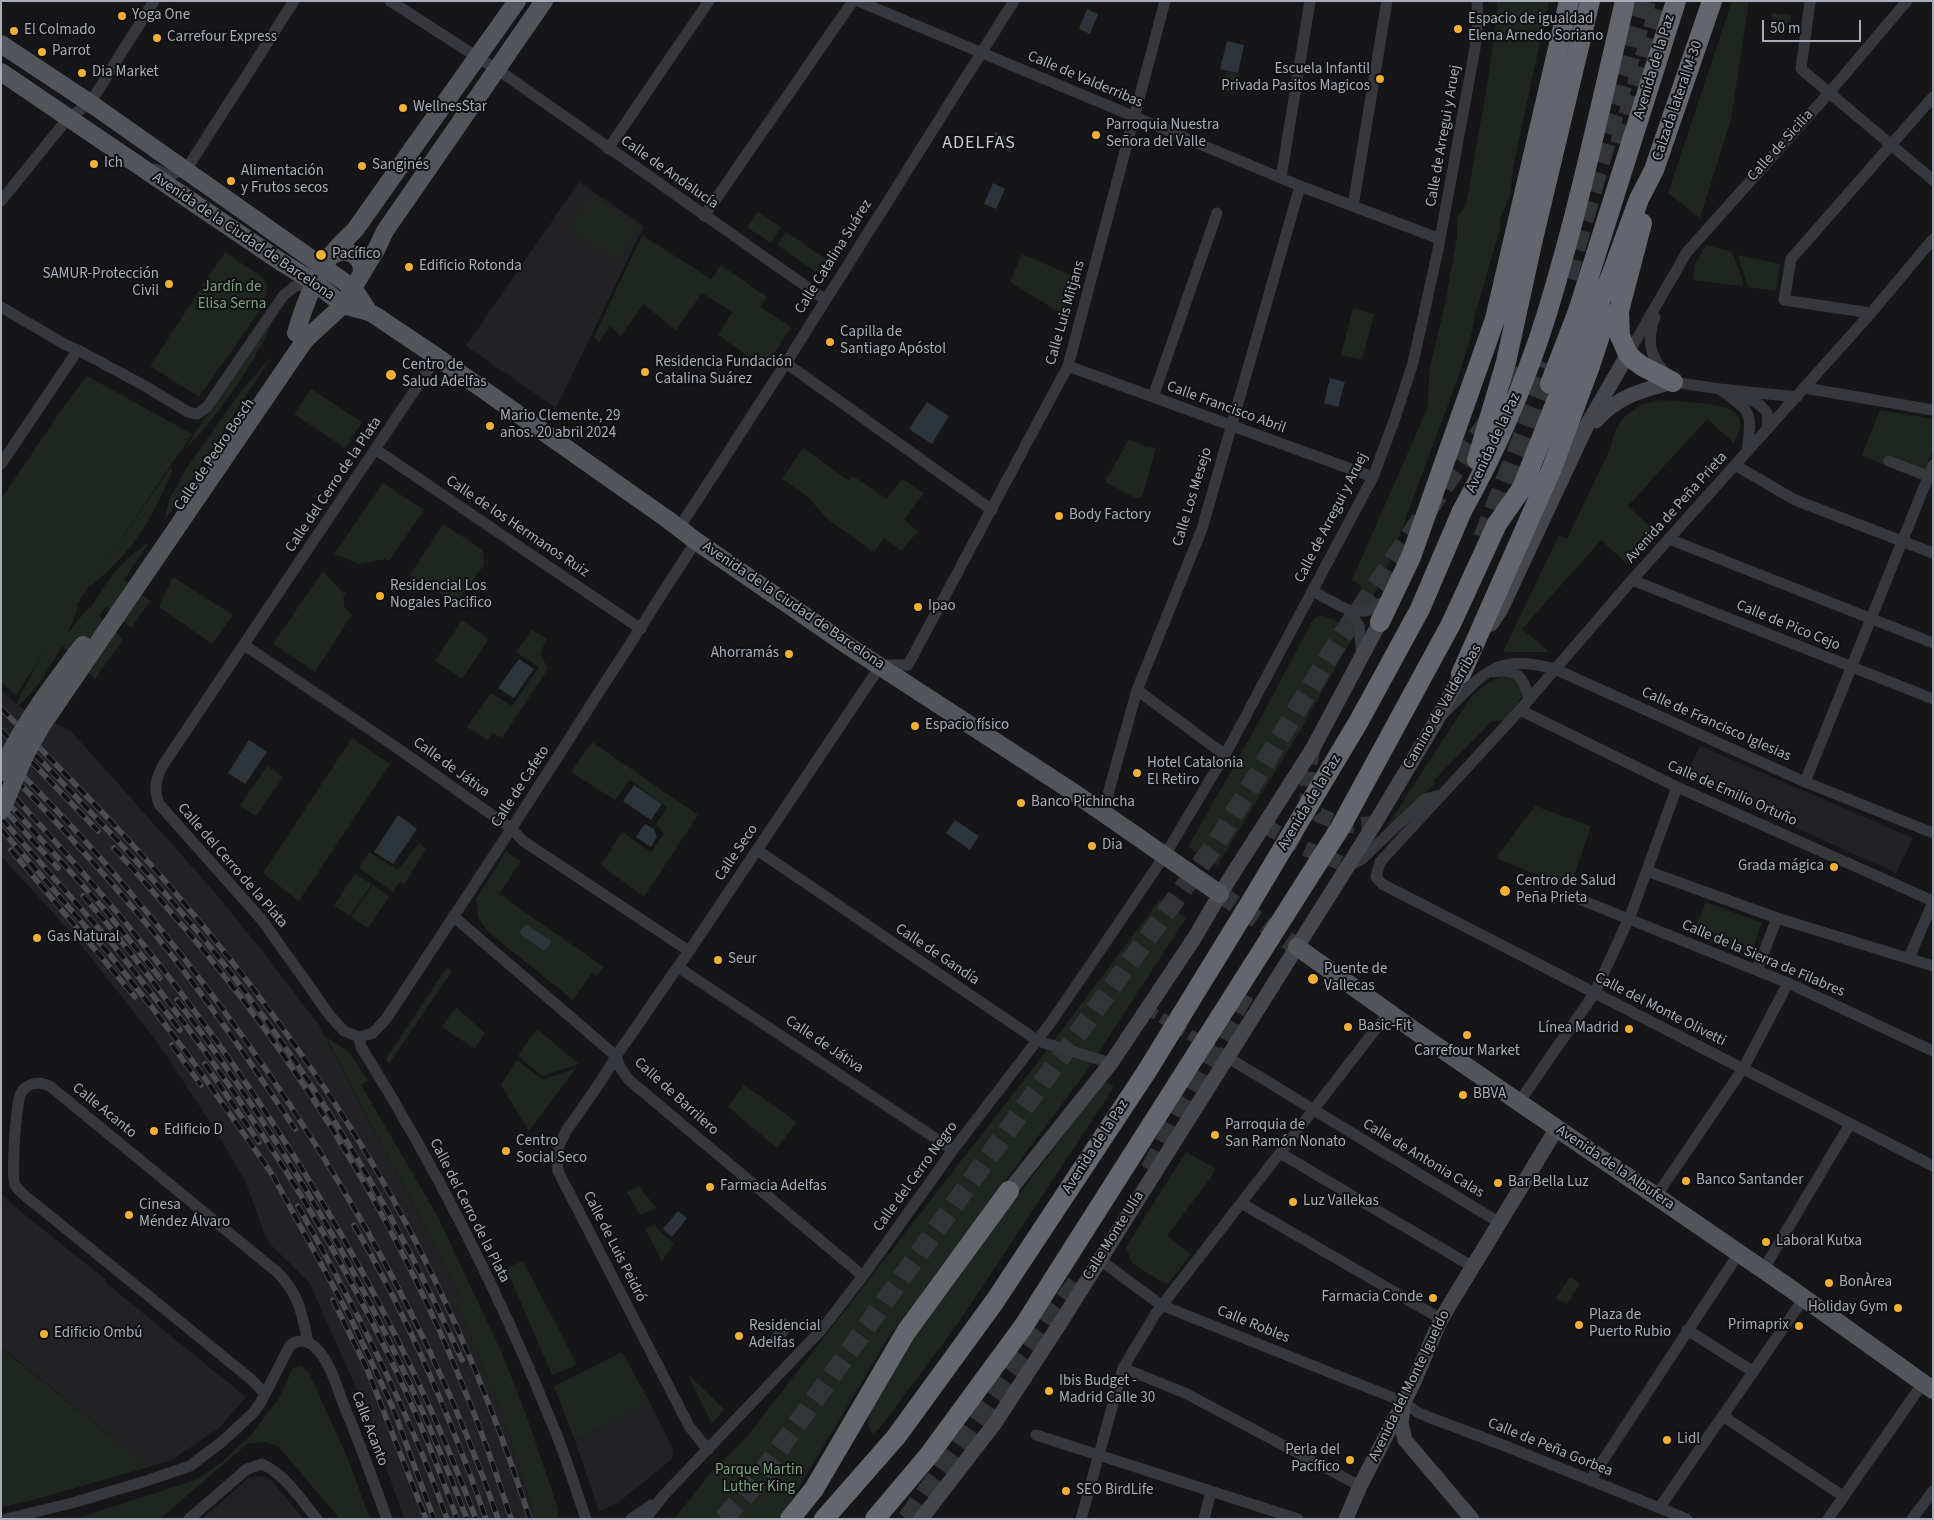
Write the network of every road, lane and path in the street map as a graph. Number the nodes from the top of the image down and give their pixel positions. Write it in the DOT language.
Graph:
graph roads {
  1 [pos="154,1"];
  2 [pos="294,1"];
  3 [pos="390,1"];
  4 [pos="517,1"];
  5 [pos="544,1"];
  6 [pos="709,1"];
  7 [pos="853,1"];
  8 [pos="858,1"];
  9 [pos="1014,1"];
  10 [pos="1165,1"];
  11 [pos="1310,1"];
  12 [pos="1386,1"];
  13 [pos="1477,1"];
  14 [pos="1564,1"];
  15 [pos="1569,1"];
  16 [pos="1590,1"];
  17 [pos="1625,1"];
  18 [pos="1676,1"];
  19 [pos="1712,1"];
  20 [pos="1810,1"];
  21 [pos="1907,1"];
  22 [pos="1,44"];
  23 [pos="1558,50"];
  24 [pos="981,53"];
  25 [pos="478,58"];
  26 [pos="497,70"];
  27 [pos="1,72"];
  28 [pos="1829,93"];
  29 [pos="1933,97"];
  30 [pos="90,103"];
  31 [pos="1135,117"];
  32 [pos="68,118"];
  33 [pos="1892,145"];
  34 [pos="608,148"];
  35 [pos="121,154"];
  36 [pos="186,170"];
  37 [pos="1281,178"];
  38 [pos="1933,180"];
  39 [pos="1300,186"];
  40 [pos="1644,199"];
  41 [pos="1,201"];
  42 [pos="1353,206"];
  43 [pos="1217,213"];
  44 [pos="704,216"];
  45 [pos="1440,239"];
  46 [pos="1533,239"];
  47 [pos="1931,243"];
  48 [pos="323,268"];
  49 [pos="362,273"];
  50 [pos="353,288"];
  51 [pos="1662,295"];
  52 [pos="824,299"];
  53 [pos="304,305"];
  54 [pos="343,305"];
  55 [pos="1,307"];
  56 [pos="369,312"];
  57 [pos="1871,313"];
  58 [pos="330,318"];
  59 [pos="1495,319"];
  60 [pos="300,336"];
  61 [pos="78,350"];
  62 [pos="1628,354"];
  63 [pos="437,357"];
  64 [pos="786,362"];
  65 [pos="1068,366"];
  66 [pos="1674,382"];
  67 [pos="1720,389"];
  68 [pos="1801,393"];
  69 [pos="1152,397"];
  70 [pos="1933,410"];
  71 [pos="1231,426"];
  72 [pos="1768,429"];
  73 [pos="375,449"];
  74 [pos="1747,452"];
  75 [pos="1572,458"];
  76 [pos="1889,461"];
  77 [pos="1,464"];
  78 [pos="1735,465"];
  79 [pos="1933,465"];
  80 [pos="1373,477"];
  81 [pos="1930,477"];
  82 [pos="992,510"];
  83 [pos="1462,511"];
  84 [pos="1497,524"];
  85 [pos="679,528"];
  86 [pos="1669,539"];
  87 [pos="696,541"];
  88 [pos="1902,541"];
  89 [pos="1933,553"];
  90 [pos="1632,580"];
  91 [pos="1312,591"];
  92 [pos="1393,597"];
  93 [pos="1350,611"];
  94 [pos="1872,619"];
  95 [pos="1380,622"];
  96 [pos="641,630"];
  97 [pos="1933,643"];
  98 [pos="244,645"];
  99 [pos="1362,656"];
  100 [pos="881,665"];
  101 [pos="1852,668"];
  102 [pos="1555,669"];
  103 [pos="1486,673"];
  104 [pos="1460,674"];
  105 [pos="1138,690"];
  106 [pos="1529,699"];
  107 [pos="1933,699"];
  108 [pos="1520,710"];
  109 [pos="1435,723"];
  110 [pos="1225,755"];
  111 [pos="1,772"];
  112 [pos="1805,782"];
  113 [pos="1678,787"];
  114 [pos="1441,794"];
  115 [pos="1,811"];
  116 [pos="1103,812"];
  117 [pos="512,829"];
  118 [pos="1933,833"];
  119 [pos="756,850"];
  120 [pos="1165,855"];
  121 [pos="1348,866"];
  122 [pos="1647,871"];
  123 [pos="1376,877"];
  124 [pos="1220,894"];
  125 [pos="1579,899"];
  126 [pos="1933,901"];
  127 [pos="453,916"];
  128 [pos="1777,918"];
  129 [pos="1629,919"];
  130 [pos="1297,946"];
  131 [pos="689,951"];
  132 [pos="1908,958"];
  133 [pos="1933,966"];
  134 [pos="678,967"];
  135 [pos="1757,970"];
  136 [pos="1788,983"];
  137 [pos="1594,994"];
  138 [pos="1389,1012"];
  139 [pos="359,1037"];
  140 [pos="1038,1041"];
  141 [pos="1933,1051"];
  142 [pos="616,1056"];
  143 [pos="1228,1057"];
  144 [pos="1111,1062"];
  145 [pos="1743,1069"];
  146 [pos="1519,1102"];
  147 [pos="1314,1110"];
  148 [pos="1850,1124"];
  149 [pos="1557,1128"];
  150 [pos="953,1150"];
  151 [pos="1280,1153"];
  152 [pos="1933,1166"];
  153 [pos="1009,1191"];
  154 [pos="1656,1196"];
  155 [pos="1241,1203"];
  156 [pos="1500,1223"];
  157 [pos="1739,1253"];
  158 [pos="1100,1260"];
  159 [pos="1474,1266"];
  160 [pos="1763,1270"];
  161 [pos="863,1276"];
  162 [pos="1804,1298"];
  163 [pos="1161,1305"];
  164 [pos="1441,1319"];
  165 [pos="1687,1330"];
  166 [pos="308,1342"];
  167 [pos="1123,1368"];
  168 [pos="1754,1372"];
  169 [pos="1930,1386"];
  170 [pos="265,1394"];
  171 [pos="1404,1402"];
  172 [pos="1723,1416"];
  173 [pos="1036,1435"];
  174 [pos="708,1450"];
  175 [pos="1098,1454"];
  176 [pos="1590,1480"];
  177 [pos="1360,1486"];
  178 [pos="1210,1491"];
  179 [pos="1933,1491"];
  180 [pos="664,1495"];
  181 [pos="1843,1496"];
  182 [pos="1659,1508"];
  183 [pos="6,1519"];
  184 [pos="189,1519"];
  185 [pos="317,1519"];
  186 [pos="387,1519"];
  187 [pos="586,1519"];
  188 [pos="631,1519"];
  189 [pos="645,1519"];
  190 [pos="790,1519"];
  191 [pos="824,1519"];
  192 [pos="875,1519"];
  193 [pos="921,1519"];
  194 [pos="1081,1519"];
  195 [pos="1204,1519"];
  196 [pos="1298,1519"];
  197 [pos="1346,1519"];
  198 [pos="1472,1519"];
  199 [pos="1686,1519"];
  200 [pos="1828,1519"];
  201 [pos="1912,1519"];
  1 -- 30 [label="street"];
  2 -- 36 [label="street"];
  3 -- 25 [label="street, Calle de Andalucía"];
  4 -- 25 [label="main road, Calle de Pedro Bosch"];
  5 -- 26 [label="main road, Calle de Pedro Bosch"];
  6 -- 34 [label="street"];
  7 -- 44 [label="street"];
  8 -- 24 [label="street, Calle de Valderribas"];
  9 -- 24 [label="street, Calle Catalina Suárez"];
  10 -- 31 [label="street, Calle Luis Mitjans"];
  11 -- 37 [label="street"];
  12 -- 42 [label="street"];
  13 -- 45 [label="street, Calle de Arregui y Aruej"];
  14 -- 23 [label="highway"];
  15 -- 23 [label="highway"];
  16 -- 46 [label="highway"];
  17 -- 83 [label="highway, Avenida de la Paz"];
  18 -- 84 [label="highway, Avenida de la Paz"];
  19 -- 40 [label="highway, Calzada lateral M-30"];
  20 -- 28 [label="street"];
  21 -- 28 [label="street, Calle de Sicilia"];
  22 -- 30 [label="main road, Avenida de la Ciudad de Barcelona"];
  23 -- 59 [label="highway"];
  24 -- 31 [label="street, Calle de Valderribas"];
  24 -- 52 [label="street, Calle Catalina Suárez"];
  25 -- 26 [label="street, Calle de Andalucía"];
  25 -- 48 [label="main road, Calle de Pedro Bosch"];
  26 -- 34 [label="street, Calle de Andalucía"];
  26 -- 49 [label="main road, Calle de Pedro Bosch"];
  27 -- 32 [label="main road, Avenida de la Ciudad de Barcelona"];
  28 -- 33 [label="street"];
  28 -- 51 [label="street, Calle de Sicilia"];
  29 -- 33 [label="street"];
  30 -- 32 [label="street"];
  30 -- 36 [label="main road, Avenida de la Ciudad de Barcelona"];
  31 -- 37 [label="street, Calle de Valderribas"];
  31 -- 65 [label="street, Calle Luis Mitjans"];
  32 -- 35 [label="main road, Avenida de la Ciudad de Barcelona"];
  32 -- 41 [label="street"];
  33 -- 38 [label="street"];
  33 -- 57 [label="street"];
  34 -- 44 [label="street, Calle de Andalucía"];
  35 -- 36 [label="street, Avenida de la Ciudad de Barcelona"];
  35 -- 48 [label="main road, Avenida de la Ciudad de Barcelona"];
  36 -- 48 [label="main road, Avenida de la Ciudad de Barcelona"];
  37 -- 39 [label="street, Calle de Valderribas"];
  39 -- 42 [label="street, Calle de Valderribas"];
  39 -- 71 [label="street, Calle Los Mesejo"];
  40 -- 62 [label="highway"];
  40 -- 84 [label="highway"];
  40 -- 104 [label="highway"];
  42 -- 45 [label="street, Calle de Valderribas"];
  43 -- 69 [label="street"];
  44 -- 52 [label="street, Calle de Andalucía"];
  45 -- 80 [label="street, Calle de Arregui y Aruej"];
  46 -- 59 [label="highway"];
  46 -- 83 [label="highway"];
  47 -- 57 [label="street, Avenida de Peña Prieta"];
  48 -- 49 [label="main road"];
  48 -- 50 [label="main road, Avenida de la Ciudad de Barcelona"];
  48 -- 53 [label="main road, Calle de Pedro Bosch"];
  48 -- 54 [label="main road, Avenida de la Ciudad de Barcelona"];
  48 -- 61 [label="street"];
  49 -- 50 [label="main road, Calle de Pedro Bosch"];
  50 -- 54 [label="main road, Calle de Pedro Bosch"];
  50 -- 56 [label="main road, Avenida de la Ciudad de Barcelona"];
  51 -- 62 [label="street, Calle de Sicilia"];
  51 -- 66 [label="street, Calle de Sicilia"];
  52 -- 64 [label="street, Calle Catalina Suárez"];
  53 -- 58 [label="main road"];
  53 -- 60 [label="main road, Calle de Pedro Bosch"];
  54 -- 56 [label="main road, Avenida de la Ciudad de Barcelona"];
  54 -- 58 [label="main road, Calle de Pedro Bosch"];
  55 -- 61 [label="street"];
  56 -- 63 [label="main road, Avenida de la Ciudad de Barcelona"];
  57 -- 68 [label="street, Avenida de Peña Prieta"];
  58 -- 60 [label="main road, Calle de Pedro Bosch"];
  59 -- 92 [label="highway"];
  60 -- 111 [label="main road, Calle de Pedro Bosch, bridge"];
  60 -- 115 [label="main road, Calle de Pedro Bosch, bridge"];
  61 -- 77 [label="street"];
  62 -- 66 [label="highway"];
  62 -- 75 [label="main road, Calle de Sicilia"];
  63 -- 73 [label="street, Calle del Cerro de la Plata"];
  63 -- 85 [label="main road, Avenida de la Ciudad de Barcelona"];
  64 -- 82 [label="street"];
  64 -- 85 [label="street, Calle Catalina Suárez"];
  65 -- 69 [label="street, Calle Francisco Abril"];
  65 -- 82 [label="street, Calle Luis Mitjans"];
  66 -- 67 [label="street"];
  66 -- 75 [label="main road"];
  67 -- 68 [label="street"];
  67 -- 72 [label="street"];
  67 -- 74 [label="street"];
  68 -- 70 [label="street"];
  68 -- 72 [label="street, Avenida de Peña Prieta"];
  69 -- 71 [label="street, Calle Francisco Abril"];
  71 -- 80 [label="street, Calle Francisco Abril"];
  71 -- 105 [label="street, Calle Los Mesejo"];
  72 -- 74 [label="street, Avenida de Peña Prieta"];
  73 -- 96 [label="street, Calle de los Hermanos Ruiz"];
  73 -- 98 [label="street, Calle del Cerro de la Plata"];
  74 -- 78 [label="street, Avenida de Peña Prieta"];
  75 -- 104 [label="main road, Camino de Valderribas"];
  76 -- 81 [label="street"];
  78 -- 86 [label="street, Avenida de Peña Prieta"];
  78 -- 88 [label="street"];
  79 -- 81 [label="street"];
  80 -- 91 [label="street, Calle de Arregui y Aruej"];
  81 -- 88 [label="street"];
  82 -- 100 [label="street, Calle Luis Mitjans"];
  83 -- 191 [label="highway, Avenida de la Paz, bridge"];
  84 -- 192 [label="highway, Avenida de la Paz, bridge"];
  85 -- 87 [label="main road, Avenida de la Ciudad de Barcelona"];
  86 -- 90 [label="street, Avenida de Peña Prieta"];
  86 -- 94 [label="street"];
  87 -- 96 [label="street, Calle de Cafeto"];
  87 -- 100 [label="main road, Avenida de la Ciudad de Barcelona"];
  88 -- 89 [label="street"];
  88 -- 94 [label="street"];
  90 -- 101 [label="street, Calle de Pico Cejo"];
  90 -- 102 [label="street, Avenida de Peña Prieta"];
  91 -- 93 [label="street"];
  91 -- 110 [label="street, Calle de Arregui y Aruej"];
  92 -- 93 [label="street"];
  92 -- 95 [label="highway"];
  93 -- 99 [label="street"];
  94 -- 97 [label="street"];
  94 -- 101 [label="street"];
  95 -- 99 [label="main road, Avenida de la Paz"];
  96 -- 117 [label="street, Calle de Cafeto"];
  98 -- 117 [label="street, Calle de Játiva"];
  98 -- 139 [label="street, Calle del Cerro de la Plata"];
  99 -- 124 [label="main road, Avenida de la Paz"];
  100 -- 116 [label="main road, Avenida de la Ciudad de Barcelona"];
  100 -- 119 [label="street, Calle Seco"];
  101 -- 107 [label="street, Calle de Pico Cejo"];
  101 -- 112 [label="street"];
  102 -- 103 [label="street, Calle de Francisco Iglesias"];
  102 -- 106 [label="street, Avenida de Peña Prieta"];
  102 -- 112 [label="street, Calle de Francisco Iglesias"];
  103 -- 106 [label="street"];
  103 -- 109 [label="street, Calle de Francisco Iglesias"];
  104 -- 109 [label="main road, Camino de Valderribas"];
  105 -- 110 [label="street"];
  105 -- 116 [label="street, Calle Los Mesejo"];
  106 -- 108 [label="street, Avenida de Peña Prieta"];
  108 -- 113 [label="street, Calle de Emilio Ortuño"];
  108 -- 114 [label="street, Avenida de Peña Prieta"];
  109 -- 121 [label="main road, Camino de Valderribas"];
  110 -- 120 [label="street, Calle de Arregui y Aruej"];
  112 -- 118 [label="street, Calle de Francisco Iglesias"];
  113 -- 122 [label="street"];
  113 -- 126 [label="street, Calle de Emilio Ortuño"];
  114 -- 121 [label="street, Avenida de Peña Prieta"];
  114 -- 123 [label="street, Avenida de Peña Prieta"];
  116 -- 120 [label="main road, Avenida de la Ciudad de Barcelona"];
  117 -- 127 [label="street, Calle de Cafeto"];
  117 -- 131 [label="street, Calle de Játiva"];
  119 -- 131 [label="street, Calle Seco"];
  119 -- 140 [label="street, Calle de Gandía"];
  120 -- 124 [label="main road, Avenida de la Ciudad de Barcelona"];
  120 -- 140 [label="street, Calle del Cerro Negro"];
  121 -- 130 [label="main road, Camino de Valderribas"];
  122 -- 128 [label="street"];
  122 -- 129 [label="street"];
  123 -- 137 [label="street, Calle del Monte Olivetti"];
  124 -- 144 [label="main road, Avenida de la Paz"];
  125 -- 129 [label="street, Calle de la Sierra de Filabres"];
  126 -- 132 [label="street"];
  127 -- 139 [label="street, Calle de Cafeto"];
  127 -- 142 [label="street, Calle de Barrilero"];
  128 -- 132 [label="street"];
  128 -- 135 [label="street"];
  129 -- 135 [label="street, Calle de la Sierra de Filabres"];
  129 -- 137 [label="street"];
  130 -- 138 [label="main road, Avenida de la Albufera"];
  130 -- 143 [label="main road, Calle Monte Ulía"];
  131 -- 134 [label="street, Calle Seco"];
  132 -- 133 [label="street"];
  134 -- 142 [label="street, Calle Seco"];
  134 -- 150 [label="street, Calle de Játiva"];
  135 -- 136 [label="street, Calle de la Sierra de Filabres"];
  136 -- 141 [label="street, Calle de la Sierra de Filabres"];
  136 -- 145 [label="street"];
  137 -- 145 [label="street, Calle del Monte Olivetti"];
  137 -- 146 [label="street"];
  138 -- 146 [label="main road, Avenida de la Albufera"];
  138 -- 147 [label="street"];
  139 -- 187 [label="street, Calle del Cerro de la Plata"];
  140 -- 144 [label="street, Calle de Gandía"];
  140 -- 150 [label="street, Calle del Cerro Negro"];
  142 -- 161 [label="street, Calle de Barrilero"];
  142 -- 174 [label="street, Calle de Luis Peidró"];
  143 -- 147 [label="street, Calle de Antonia Calas"];
  143 -- 158 [label="main road, Calle Monte Ulía"];
  144 -- 153 [label="main road, Avenida de la Paz"];
  145 -- 148 [label="street, Calle del Monte Olivetti"];
  145 -- 154 [label="street"];
  146 -- 149 [label="main road, Avenida de la Albufera"];
  147 -- 151 [label="street"];
  147 -- 156 [label="street, Calle de Antonia Calas"];
  148 -- 152 [label="street, Calle del Monte Olivetti"];
  148 -- 160 [label="street"];
  149 -- 154 [label="main road, Avenida de la Albufera"];
  149 -- 156 [label="main road, Avenida del Monte Igueldo"];
  150 -- 161 [label="street, Calle del Cerro Negro"];
  151 -- 155 [label="street"];
  151 -- 159 [label="street"];
  153 -- 190 [label="highway"];
  154 -- 157 [label="main road, Avenida de la Albufera"];
  155 -- 163 [label="street"];
  155 -- 164 [label="street"];
  156 -- 159 [label="main road, Avenida del Monte Igueldo"];
  157 -- 160 [label="main road, Avenida de la Albufera"];
  157 -- 165 [label="street"];
  158 -- 163 [label="street, Calle Robles"];
  158 -- 193 [label="main road, Calle Monte Ulía"];
  159 -- 164 [label="main road, Avenida del Monte Igueldo"];
  160 -- 162 [label="main road, Avenida de la Albufera"];
  161 -- 174 [label="street, Calle del Cerro Negro"];
  162 -- 168 [label="street"];
  162 -- 169 [label="main road, Avenida de la Albufera"];
  163 -- 167 [label="street"];
  163 -- 171 [label="street, Calle Robles"];
  164 -- 171 [label="main road, Avenida del Monte Igueldo"];
  165 -- 168 [label="street"];
  165 -- 176 [label="street"];
  166 -- 170 [label="street"];
  166 -- 170 [label="street, Calle Acanto"];
  166 -- 186 [label="street, Calle Acanto"];
  167 -- 175 [label="street"];
  167 -- 177 [label="street"];
  168 -- 172 [label="street"];
  169 -- 181 [label="street"];
  170 -- 183 [label="street"];
  171 -- 176 [label="street, Calle de Peña Gorbea"];
  171 -- 177 [label="main road, Avenida del Monte Igueldo"];
  171 -- 198 [label="main road"];
  172 -- 181 [label="street"];
  172 -- 182 [label="street"];
  173 -- 175 [label="street"];
  174 -- 180 [label="street, Calle del Cerro Negro"];
  175 -- 178 [label="street"];
  175 -- 194 [label="street"];
  176 -- 182 [label="street, Calle de Peña Gorbea"];
  177 -- 197 [label="main road, Avenida del Monte Igueldo"];
  178 -- 195 [label="street"];
  178 -- 196 [label="street"];
  179 -- 201 [label="street"];
  180 -- 188 [label="street, Calle del Cerro Negro"];
  180 -- 189 [label="street, Calle del Cerro Negro"];
  181 -- 200 [label="street"];
  182 -- 199 [label="street, Calle de Peña Gorbea"];
  184 -- 185 [label="street"];
}
